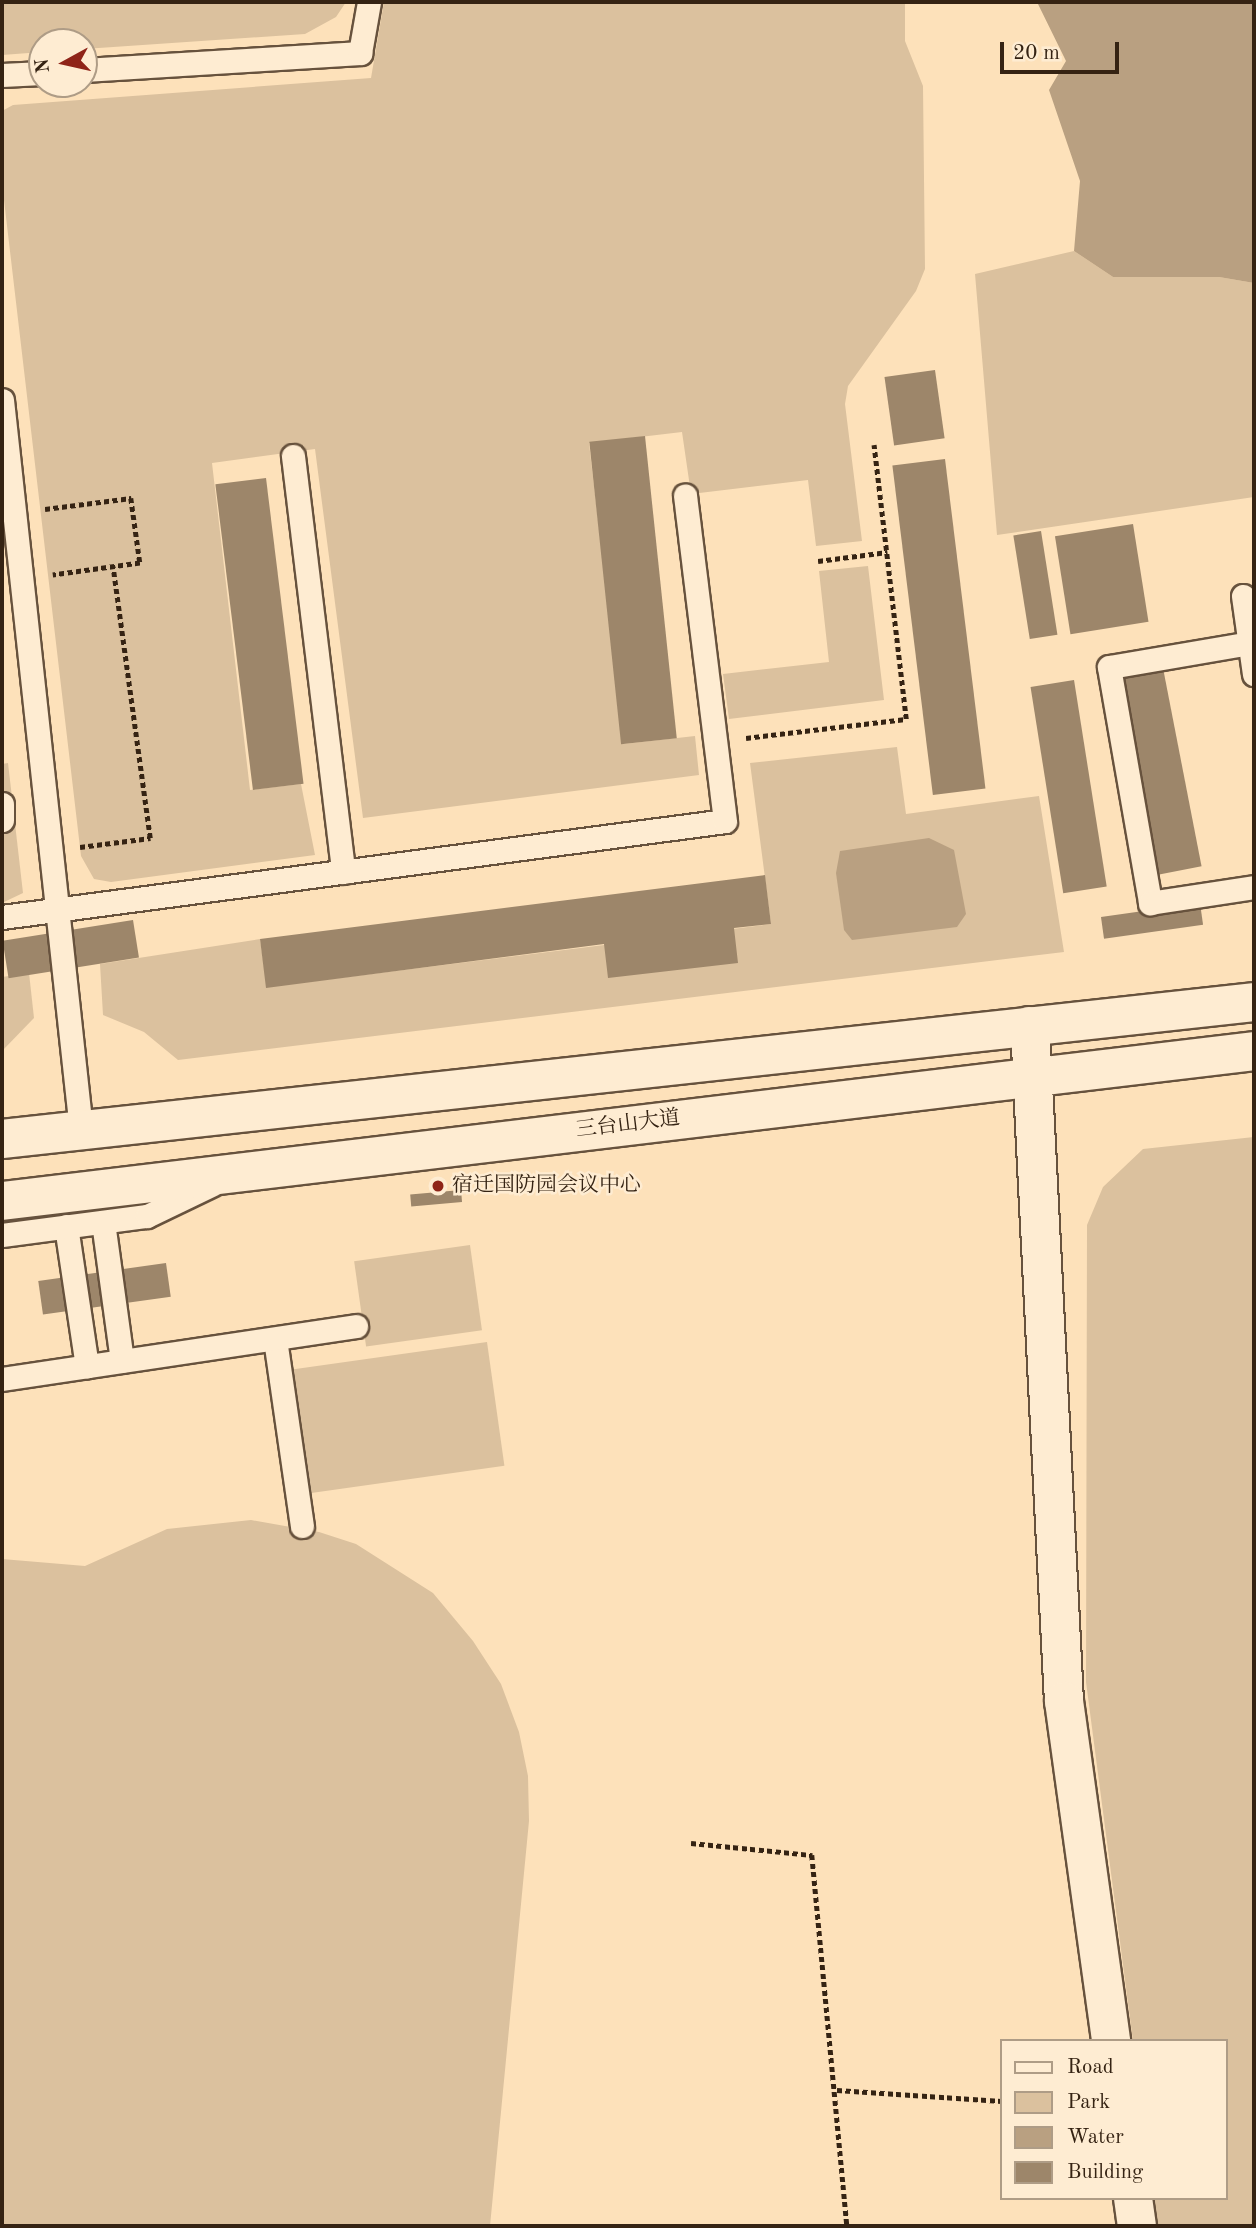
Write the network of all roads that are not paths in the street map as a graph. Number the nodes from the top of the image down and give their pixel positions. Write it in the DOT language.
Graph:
graph roads {
  1 [pos="369,2"];
  2 [pos="98,69"];
  3 [pos="28,74"];
  4 [pos="2,75"];
  5 [pos="2,400"];
  6 [pos="293,456"];
  7 [pos="685,495"];
  8 [pos="10,548"];
  9 [pos="1243,596"];
  10 [pos="1251,631"];
  11 [pos="1254,674"];
  12 [pos="2,804"];
  13 [pos="2,820"];
  14 [pos="343,872"];
  15 [pos="1254,887"];
  16 [pos="58,910"];
  17 [pos="2,917"];
  18 [pos="1254,1002"];
  19 [pos="1030,1026"];
  20 [pos="1254,1051"];
  21 [pos="1036,1076"];
  22 [pos="81,1130"];
  23 [pos="2,1139"];
  24 [pos="239,1172"];
  25 [pos="2,1201"];
  26 [pos="103,1222"];
  27 [pos="66,1226"];
  28 [pos="2,1235"];
  29 [pos="356,1326"];
  30 [pos="275,1339"];
  31 [pos="122,1361"];
  32 [pos="87,1366"];
  33 [pos="2,1379"];
  34 [pos="302,1527"];
  35 [pos="1111,2039"];
  36 [pos="1133,2200"];
  37 [pos="1137,2226"];
  1 -- 2 [label="lane"];
  3 -- 4 [label="lane"];
  5 -- 8 [label="lane"];
  6 -- 14 [label="lane"];
  7 -- 14 [label="lane"];
  8 -- 16 [label="lane"];
  9 -- 10 [label="lane"];
  10 -- 11 [label="lane"];
  10 -- 15 [label="lane"];
  12 -- 13 [label="lane"];
  14 -- 16 [label="lane"];
  16 -- 17 [label="lane"];
  16 -- 22 [label="lane"];
  18 -- 19 [label="main road"];
  19 -- 21 [label="main road"];
  19 -- 22 [label="main road"];
  20 -- 21 [label="main road, 三台山大道"];
  21 -- 24 [label="main road, 三台山大道"];
  21 -- 35 [label="main road"];
  22 -- 23 [label="main road"];
  24 -- 25 [label="main road, 三台山大道"];
  24 -- 26 [label="lane"];
  26 -- 27 [label="lane"];
  26 -- 31 [label="lane"];
  27 -- 28 [label="lane"];
  27 -- 32 [label="lane"];
  29 -- 30 [label="lane"];
  30 -- 31 [label="lane"];
  30 -- 34 [label="lane"];
  31 -- 32 [label="lane"];
  32 -- 33 [label="lane"];
  36 -- 37 [label="main road"];
}
